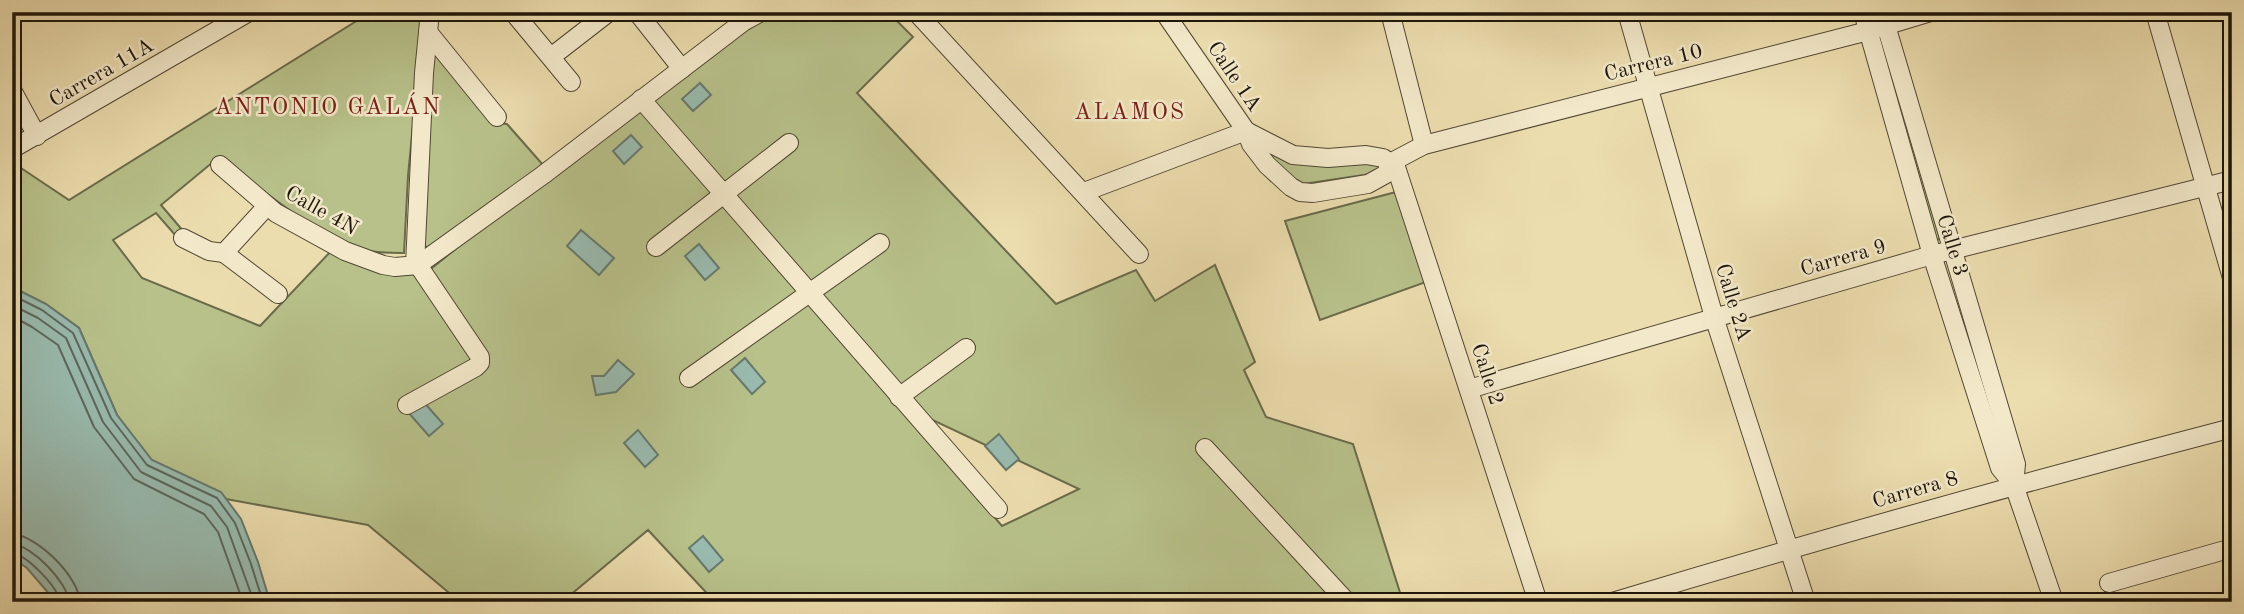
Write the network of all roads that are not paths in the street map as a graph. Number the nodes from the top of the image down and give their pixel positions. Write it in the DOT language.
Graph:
graph roads {
  1 [pos="249,12"];
  2 [pos="430,12"];
  3 [pos="513,12"];
  4 [pos="609,12"];
  5 [pos="637,12"];
  6 [pos="761,12"];
  7 [pos="916,12"];
  8 [pos="1164,12"];
  9 [pos="1390,12"];
  10 [pos="1626,12"];
  11 [pos="1863,12"];
  12 [pos="1931,12"];
  13 [pos="2155,12"];
  14 [pos="227,18"];
  15 [pos="1884,19"];
  16 [pos="1868,31"];
  17 [pos="428,32"];
  18 [pos="551,57"];
  19 [pos="682,69"];
  20 [pos="571,82"];
  21 [pos="1646,87"];
  22 [pos="12,90"];
  23 [pos="641,99"];
  24 [pos="497,117"];
  25 [pos="1246,131"];
  26 [pos="37,136"];
  27 [pos="789,143"];
  28 [pos="1920,143"];
  29 [pos="1424,145"];
  30 [pos="12,149"];
  31 [pos="1902,149"];
  32 [pos="1392,162"];
  33 [pos="220,165"];
  34 [pos="2232,180"];
  35 [pos="2205,188"];
  36 [pos="1084,192"];
  37 [pos="724,194"];
  38 [pos="267,206"];
  39 [pos="183,238"];
  40 [pos="880,243"];
  41 [pos="656,247"];
  42 [pos="1951,251"];
  43 [pos="224,253"];
  44 [pos="1139,254"];
  45 [pos="1932,255"];
  46 [pos="416,265"];
  47 [pos="2232,278"];
  48 [pos="810,293"];
  49 [pos="278,294"];
  50 [pos="1714,317"];
  51 [pos="966,348"];
  52 [pos="1978,368"];
  53 [pos="689,378"];
  54 [pos="1469,389"];
  55 [pos="900,397"];
  56 [pos="407,405"];
  57 [pos="2232,428"];
  58 [pos="1205,448"];
  59 [pos="2014,485"];
  60 [pos="998,509"];
  61 [pos="2232,548"];
  62 [pos="1788,549"];
  63 [pos="2109,583"];
  64 [pos="1347,602"];
  65 [pos="1538,602"];
  66 [pos="1612,602"];
  67 [pos="1806,602"];
  68 [pos="2054,602"];
  1 -- 14 [label="street, Carrera 11A"];
  2 -- 17 [label="street"];
  3 -- 18 [label="street"];
  4 -- 18 [label="street"];
  5 -- 19 [label="street"];
  6 -- 19 [label="street"];
  7 -- 36 [label="street"];
  8 -- 25 [label="street, Calle 1A"];
  9 -- 29 [label="street"];
  10 -- 21 [label="street, Calle 2A"];
  11 -- 16 [label="street, Calle 3"];
  12 -- 15 [label="street, Carrera 10"];
  13 -- 35 [label="street"];
  14 -- 26 [label="street, Carrera 11A"];
  15 -- 16 [label="street, Carrera 10"];
  15 -- 28 [label="street, Calle 3"];
  16 -- 21 [label="street, Carrera 10"];
  16 -- 31 [label="street, Calle 3"];
  17 -- 24 [label="street"];
  17 -- 46 [label="street"];
  18 -- 20 [label="street"];
  19 -- 23 [label="street"];
  21 -- 29 [label="street, Carrera 10"];
  21 -- 50 [label="street, Calle 2A"];
  22 -- 26 [label="street"];
  23 -- 37 [label="street"];
  23 -- 46 [label="street"];
  25 -- 32 [label="street"];
  25 -- 32 [label="street, Carrera 10"];
  25 -- 36 [label="street"];
  26 -- 30 [label="street, Carrera 11A"];
  27 -- 37 [label="street"];
  28 -- 31 [label="street"];
  28 -- 42 [label="street, Calle 3"];
  29 -- 32 [label="street, Carrera 10"];
  31 -- 45 [label="street, Calle 3"];
  32 -- 54 [label="street, Calle 2"];
  33 -- 38 [label="street, Calle 4N"];
  34 -- 35 [label="street, Carrera 9"];
  35 -- 42 [label="street, Carrera 9"];
  35 -- 47 [label="street"];
  36 -- 44 [label="street"];
  37 -- 41 [label="street"];
  37 -- 48 [label="street"];
  38 -- 43 [label="street"];
  38 -- 46 [label="street, Calle 4N"];
  39 -- 43 [label="street"];
  40 -- 48 [label="street"];
  42 -- 45 [label="street, Carrera 9"];
  42 -- 52 [label="street, Calle 3"];
  43 -- 49 [label="street"];
  45 -- 50 [label="street, Carrera 9"];
  45 -- 52 [label="street, Calle 3"];
  46 -- 56 [label="street"];
  48 -- 53 [label="street"];
  48 -- 55 [label="street"];
  50 -- 54 [label="street, Carrera 9"];
  50 -- 62 [label="street, Calle 2A"];
  51 -- 55 [label="street"];
  52 -- 59 [label="street, Calle 3"];
  54 -- 65 [label="street, Calle 2"];
  55 -- 60 [label="street"];
  57 -- 59 [label="street, Carrera 8"];
  58 -- 64 [label="street"];
  59 -- 62 [label="street, Carrera 8"];
  59 -- 68 [label="street, Calle 3"];
  61 -- 63 [label="street"];
  62 -- 66 [label="street, Carrera 8"];
  62 -- 67 [label="street, Calle 2A"];
}
